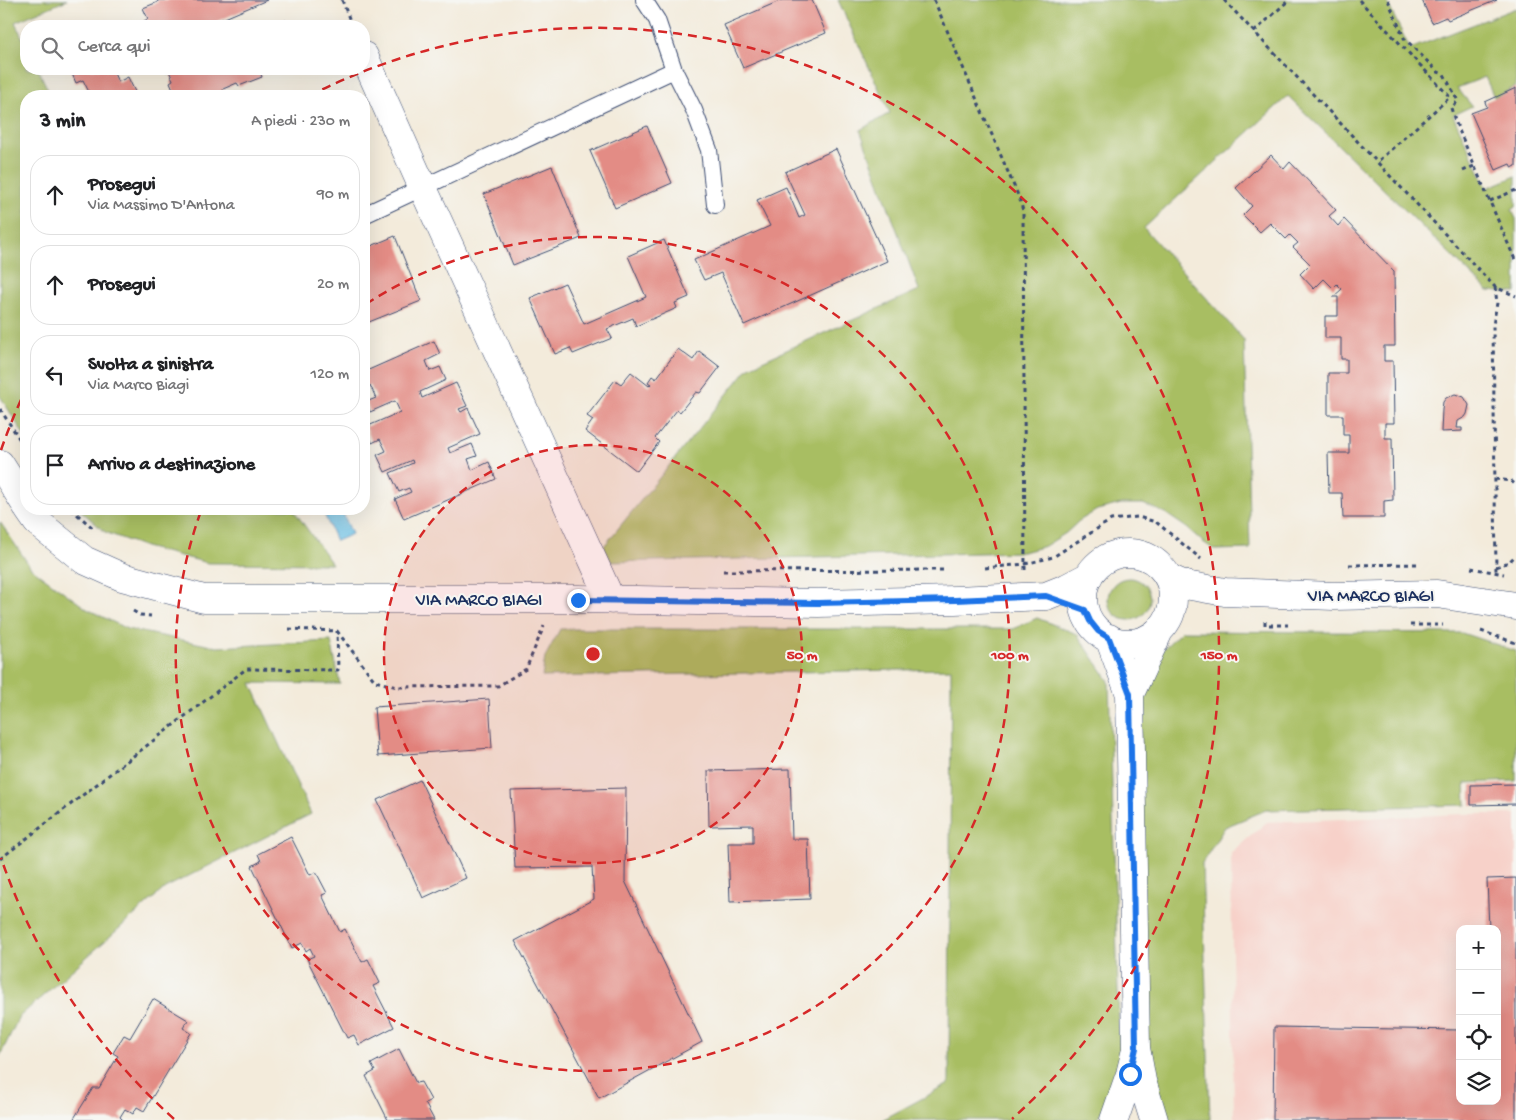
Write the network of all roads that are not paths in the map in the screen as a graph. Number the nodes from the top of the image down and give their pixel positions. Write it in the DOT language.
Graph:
graph roads {
  1 [pos="644,0"];
  2 [pos="370,69"];
  3 [pos="674,70"];
  4 [pos="423,188"];
  5 [pos="715,205"];
  6 [pos="370,212"];
  7 [pos="0,464"];
  8 [pos="20,496"];
  9 [pos="32,515"];
  10 [pos="1088,576"];
  11 [pos="1169,578"];
  12 [pos="1225,592"];
  13 [pos="1046,596"];
  14 [pos="611,600"];
  15 [pos="1516,606"];
  16 [pos="1085,610"];
  17 [pos="1166,619"];
  18 [pos="1109,638"];
  19 [pos="1130,694"];
  20 [pos="1136,1048"];
  21 [pos="1114,1120"];
  22 [pos="1154,1120"];
  1 -- 3 [label="lane"];
  2 -- 4 [label="street"];
  3 -- 4 [label="lane"];
  3 -- 5 [label="lane"];
  4 -- 6 [label="lane"];
  4 -- 14 [label="street"];
  7 -- 8 [label="street"];
  9 -- 14 [label="street, VIA MARCO BIAGI"];
  10 -- 11 [label="street"];
  10 -- 13 [label="street, VIA MARCO BIAGI"];
  10 -- 16 [label="street"];
  11 -- 12 [label="street, VIA MARCO BIAGI"];
  11 -- 17 [label="street"];
  12 -- 15 [label="street, VIA MARCO BIAGI"];
  12 -- 17 [label="street, VIA MARCO BIAGI"];
  13 -- 14 [label="street, VIA MARCO BIAGI"];
  13 -- 16 [label="street, VIA MARCO BIAGI"];
  16 -- 18 [label="street"];
  17 -- 18 [label="street"];
  17 -- 19 [label="street"];
  18 -- 19 [label="street"];
  19 -- 20 [label="street"];
  20 -- 21 [label="street"];
  20 -- 22 [label="street"];
}
